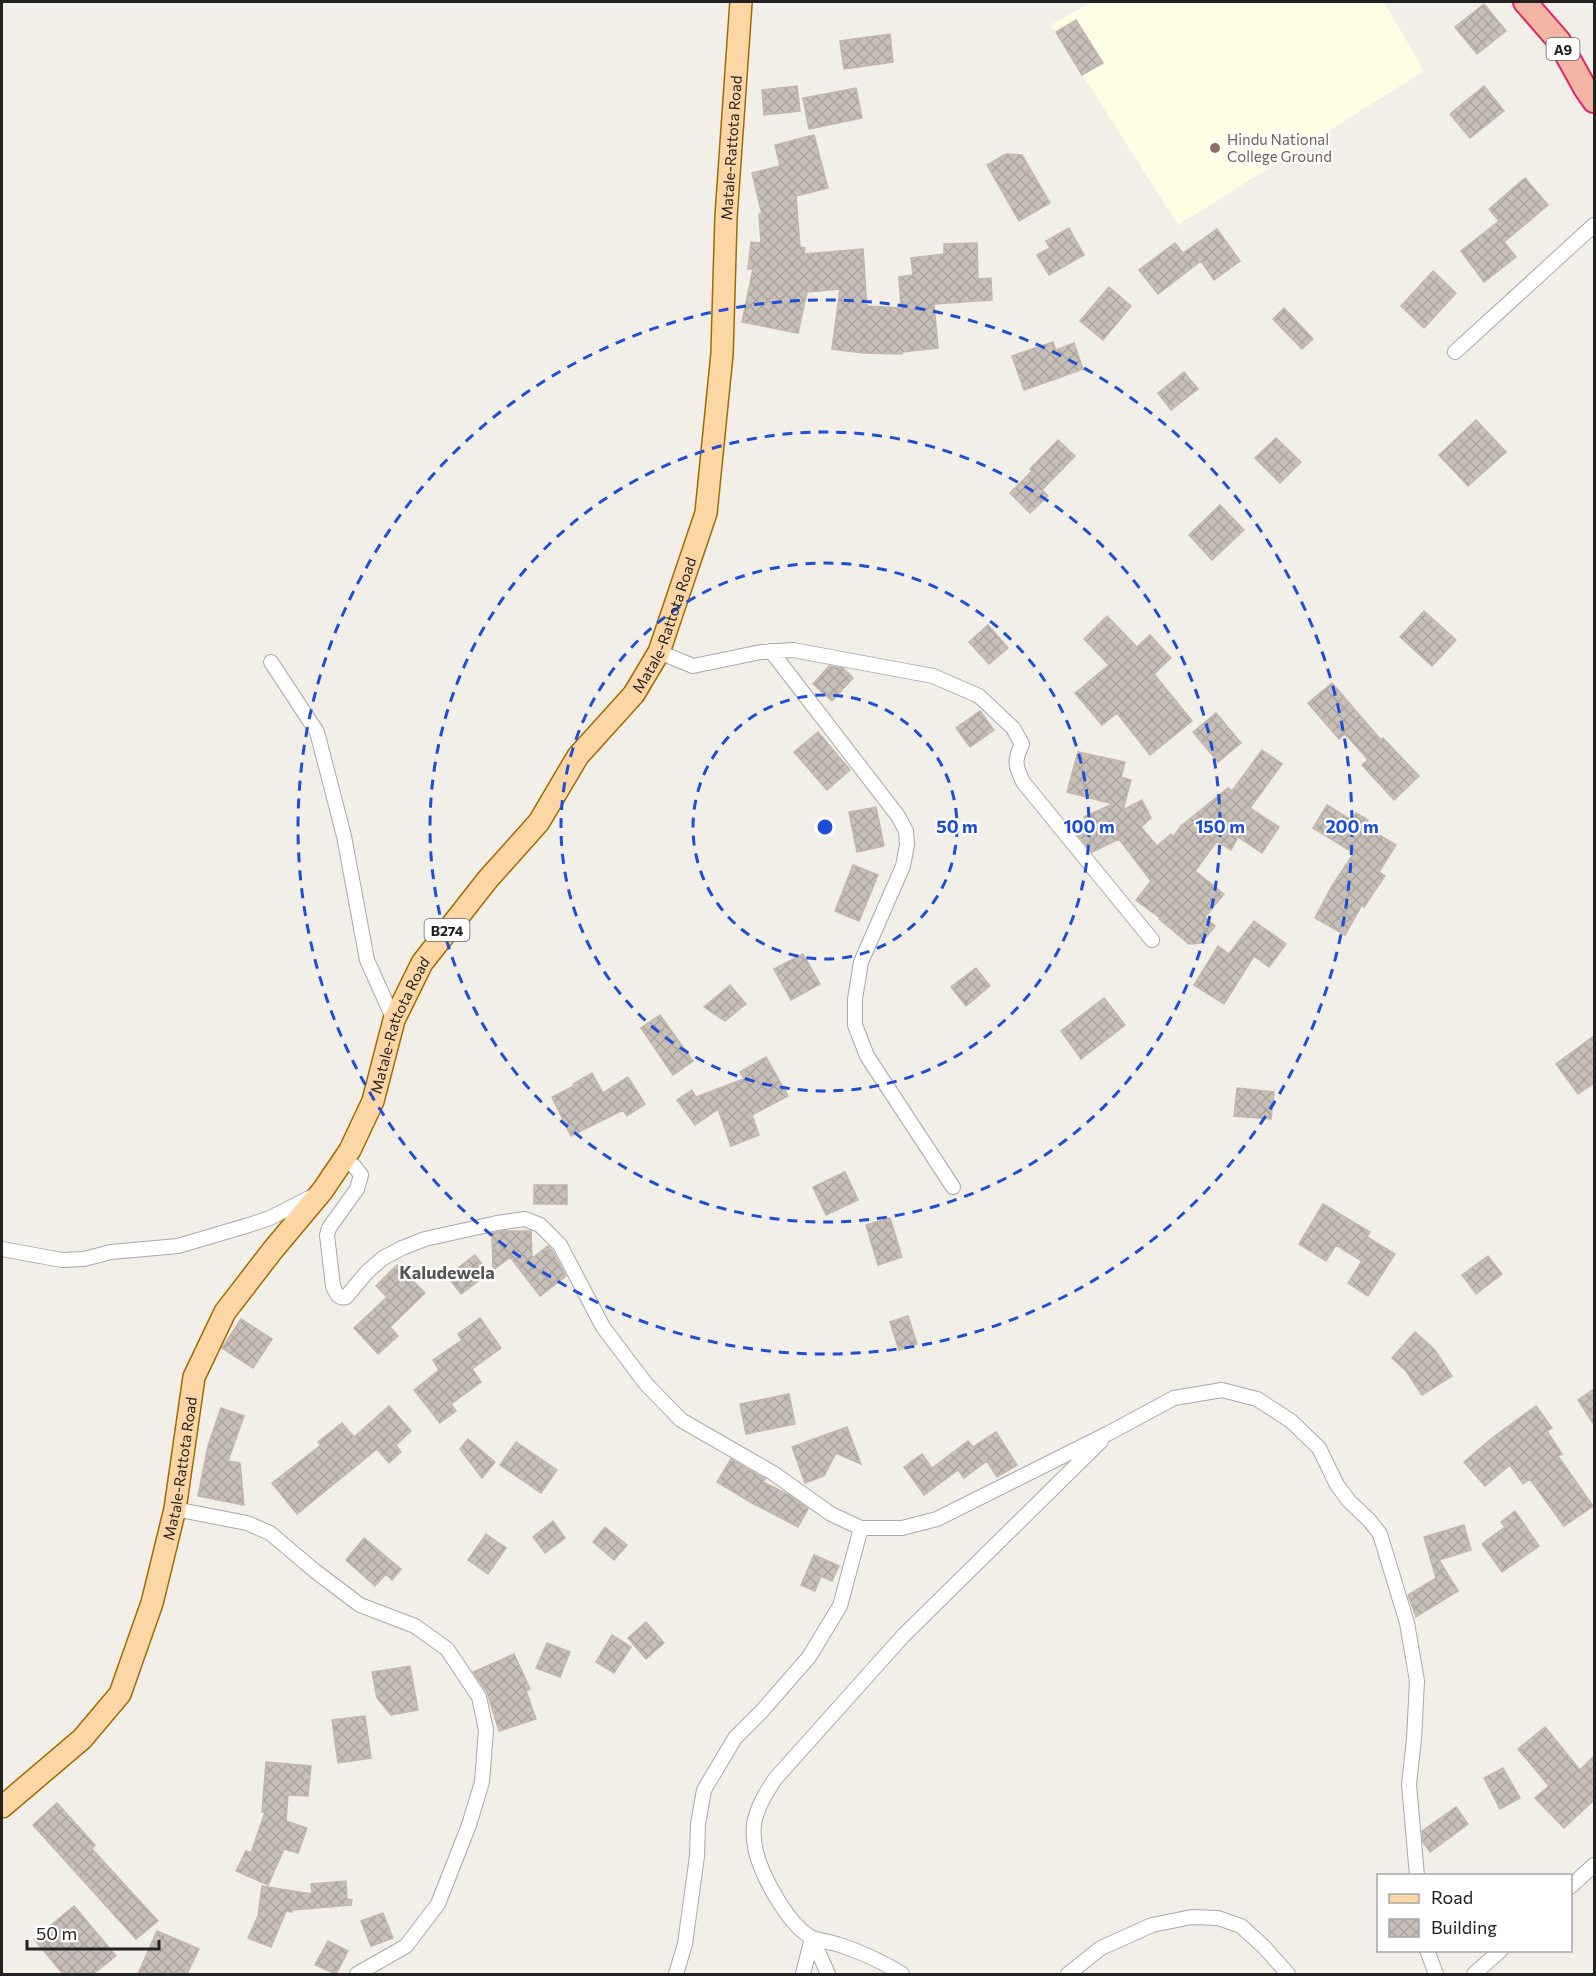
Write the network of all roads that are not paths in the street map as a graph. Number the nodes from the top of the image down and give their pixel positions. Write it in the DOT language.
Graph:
graph roads {
  1 [pos="741,2"];
  2 [pos="1525,2"];
  3 [pos="1591,91"];
  4 [pos="1594,225"];
  5 [pos="1455,352"];
  6 [pos="771,651"];
  7 [pos="659,652"];
  8 [pos="271,662"];
  9 [pos="1152,940"];
  10 [pos="394,1020"];
  11 [pos="343,1160"];
  12 [pos="953,1187"];
  13 [pos="323,1190"];
  14 [pos="2,1249"];
  15 [pos="1109,1433"];
  16 [pos="175,1509"];
  17 [pos="861,1528"];
  18 [pos="2,1808"];
  19 [pos="1594,1865"];
  20 [pos="1417,1874"];
  21 [pos="1572,1885"];
  22 [pos="812,1938"];
  23 [pos="1428,1952"];
  24 [pos="1499,1952"];
  25 [pos="357,1974"];
  26 [pos="676,1974"];
  27 [pos="803,1974"];
  28 [pos="828,1974"];
  29 [pos="902,1974"];
  30 [pos="1068,1974"];
  31 [pos="1288,1974"];
  32 [pos="1436,1974"];
  33 [pos="1474,1974"];
  1 -- 7 [label="main road, Matale-Rattota Road / B274"];
  2 -- 3 [label="highway, A9"];
  4 -- 5 [label="street"];
  6 -- 7 [label="street"];
  6 -- 9 [label="street"];
  6 -- 12 [label="street"];
  7 -- 10 [label="main road, Matale-Rattota Road / B274"];
  8 -- 10 [label="street"];
  10 -- 11 [label="main road, Matale-Rattota Road / B274"];
  11 -- 13 [label="main road, Matale-Rattota Road / B274"];
  11 -- 17 [label="street"];
  13 -- 14 [label="street"];
  13 -- 16 [label="main road, Matale-Rattota Road / B274"];
  15 -- 17 [label="street"];
  15 -- 20 [label="street"];
  15 -- 22 [label="street"];
  16 -- 18 [label="main road, Matale-Rattota Road / B274"];
  16 -- 25 [label="street"];
  17 -- 26 [label="street"];
  19 -- 21 [label="street"];
  22 -- 27 [label="street"];
  22 -- 28 [label="street"];
  22 -- 29 [label="street"];
  23 -- 32 [label="street"];
  24 -- 33 [label="street"];
  30 -- 31 [label="street"];
}
